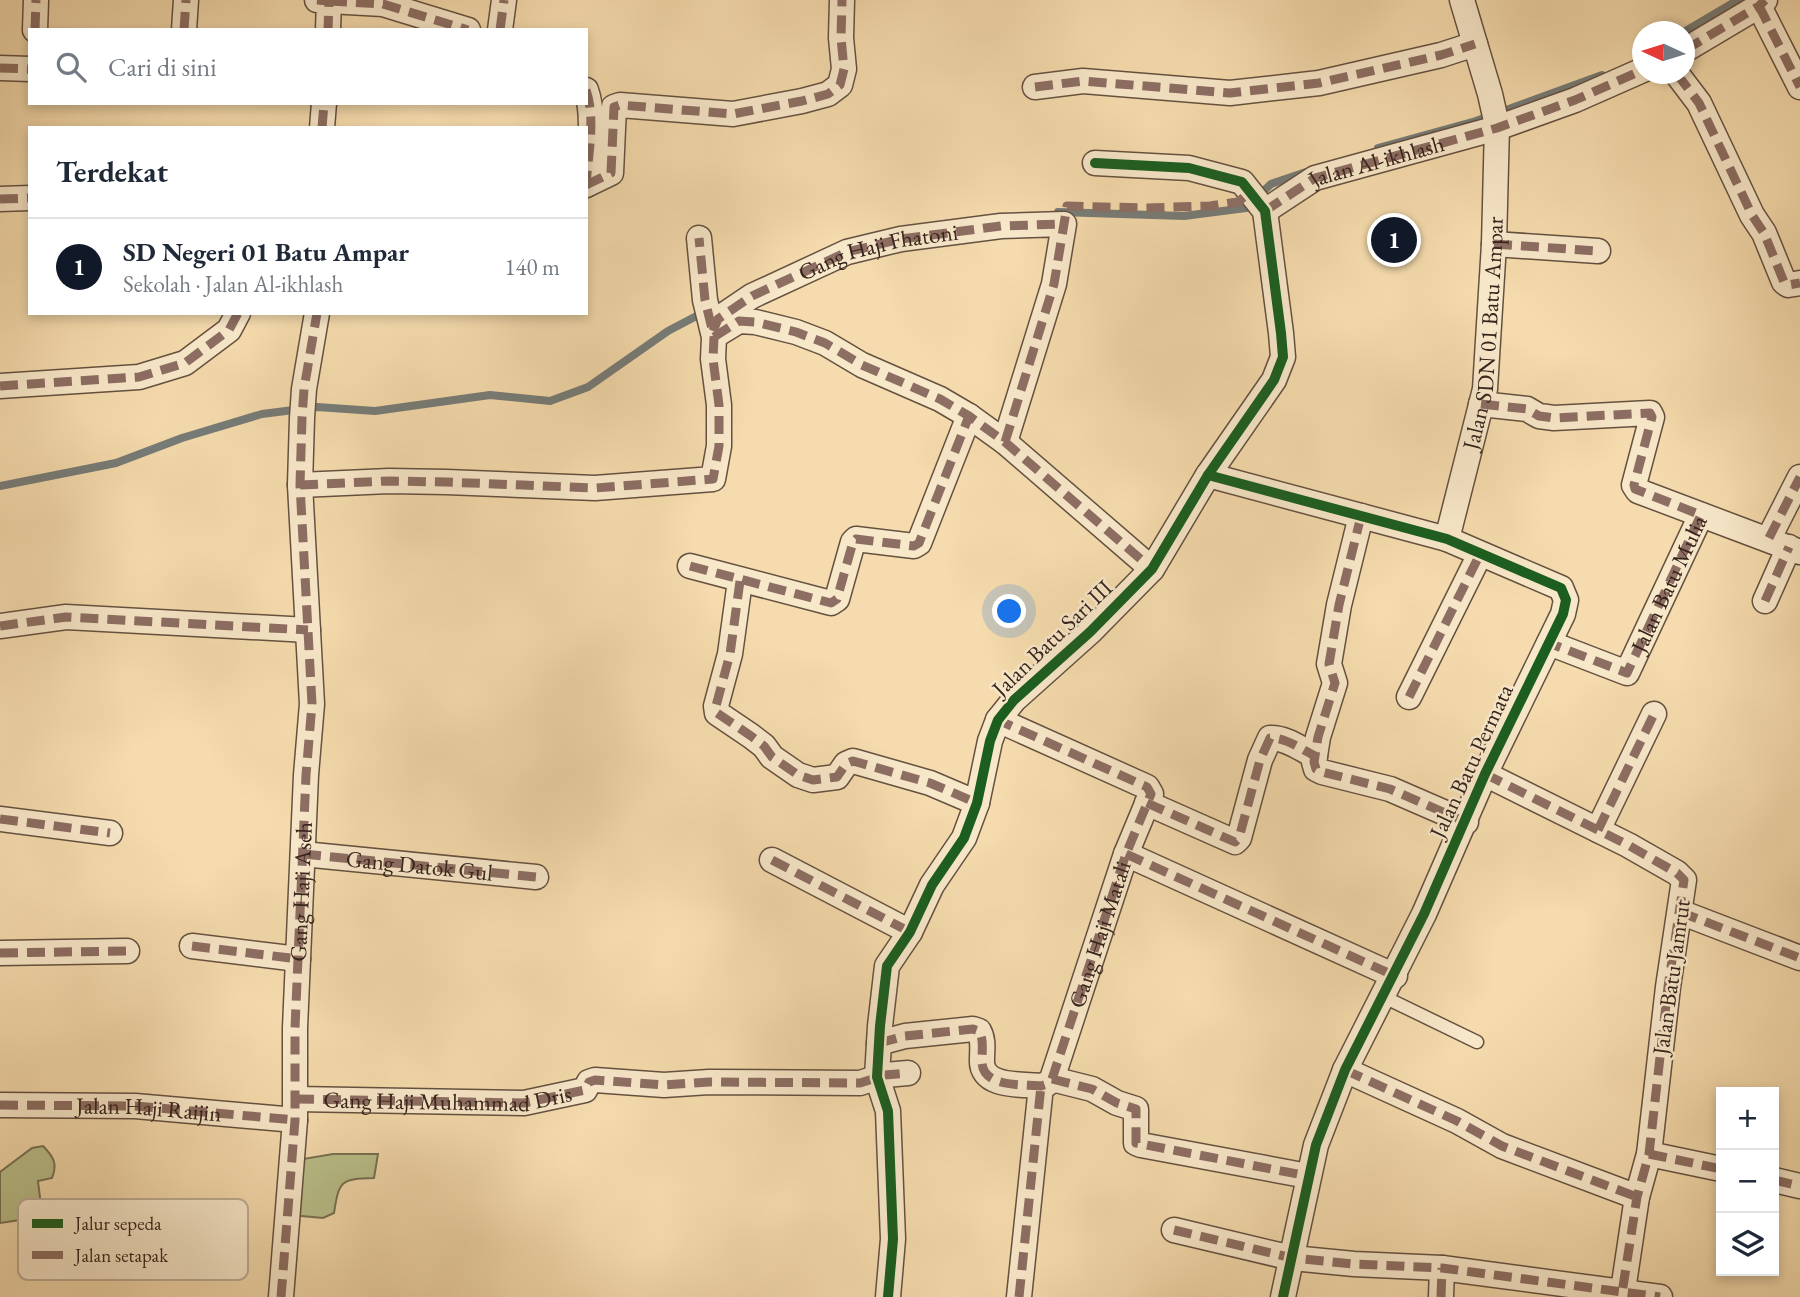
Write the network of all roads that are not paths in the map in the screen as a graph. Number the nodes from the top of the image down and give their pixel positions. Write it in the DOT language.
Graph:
graph roads {
  1 [pos="36,0"];
  2 [pos="186,0"];
  3 [pos="504,0"];
  4 [pos="842,0"];
  5 [pos="1462,0"];
  6 [pos="323,1"];
  7 [pos="1762,3"];
  8 [pos="35,28"];
  9 [pos="184,28"];
  10 [pos="328,28"];
  11 [pos="461,28"];
  12 [pos="500,28"];
  13 [pos="1475,44"];
  14 [pos="1695,44"];
  15 [pos="0,68"];
  16 [pos="28,69"];
  17 [pos="1632,75"];
  18 [pos="1683,84"];
  19 [pos="1800,86"];
  20 [pos="1035,87"];
  21 [pos="588,95"];
  22 [pos="324,105"];
  23 [pos="322,126"];
  24 [pos="1497,127"];
  25 [pos="588,153"];
  26 [pos="1095,163"];
  27 [pos="588,184"];
  28 [pos="28,198"];
  29 [pos="0,200"];
  30 [pos="1258,202"];
  31 [pos="699,238"];
  32 [pos="1494,244"];
  33 [pos="1598,251"];
  34 [pos="1800,283"];
  35 [pos="237,315"];
  36 [pos="317,315"];
  37 [pos="713,332"];
  38 [pos="0,386"];
  39 [pos="1481,404"];
  40 [pos="969,416"];
  41 [pos="1005,442"];
  42 [pos="1208,475"];
  43 [pos="1800,477"];
  44 [pos="300,485"];
  45 [pos="1701,515"];
  46 [pos="1361,516"];
  47 [pos="1447,540"];
  48 [pos="1786,546"];
  49 [pos="1480,554"];
  50 [pos="690,566"];
  51 [pos="1152,569"];
  52 [pos="740,581"];
  53 [pos="1765,601"];
  54 [pos="0,626"];
  55 [pos="308,630"];
  56 [pos="1549,643"];
  57 [pos="1409,697"];
  58 [pos="1654,714"];
  59 [pos="998,720"];
  60 [pos="1315,757"];
  61 [pos="1485,774"];
  62 [pos="977,803"];
  63 [pos="1147,803"];
  64 [pos="0,819"];
  65 [pos="1466,822"];
  66 [pos="1598,830"];
  67 [pos="110,833"];
  68 [pos="303,854"];
  69 [pos="1126,855"];
  70 [pos="772,860"];
  71 [pos="536,877"];
  72 [pos="1680,912"];
  73 [pos="910,932"];
  74 [pos="192,946"];
  75 [pos="127,951"];
  76 [pos="0,953"];
  77 [pos="1799,954"];
  78 [pos="298,959"];
  79 [pos="1388,986"];
  80 [pos="890,1040"];
  81 [pos="1477,1042"];
  82 [pos="1345,1070"];
  83 [pos="890,1075"];
  84 [pos="1046,1082"];
  85 [pos="0,1105"];
  86 [pos="295,1109"];
  87 [pos="1649,1154"];
  88 [pos="1716,1168"];
  89 [pos="1308,1177"];
  90 [pos="1779,1181"];
  91 [pos="1800,1186"];
  92 [pos="1637,1196"];
  93 [pos="1174,1230"];
  94 [pos="1292,1258"];
  95 [pos="1442,1268"];
  96 [pos="1622,1295"];
  97 [pos="281,1297"];
  98 [pos="888,1297"];
  99 [pos="1019,1297"];
  100 [pos="1283,1297"];
  101 [pos="1441,1297"];
  102 [pos="1660,1297"];
  1 -- 8 [label="street"];
  2 -- 9 [label="street"];
  3 -- 12 [label="street"];
  4 -- 27 [label="street"];
  5 -- 13 [label="street"];
  6 -- 10 [label="street"];
  6 -- 11 [label="street"];
  7 -- 14 [label="street"];
  7 -- 19 [label="street"];
  13 -- 20 [label="street"];
  13 -- 24 [label="street, Jalan SDN 01 Batu Ampar"];
  15 -- 16 [label="street"];
  17 -- 24 [label="street, Jalan Al-ikhlash"];
  18 -- 34 [label="street"];
  21 -- 25 [label="street"];
  22 -- 23 [label="street"];
  24 -- 30 [label="street, Jalan Al-ikhlash"];
  24 -- 32 [label="street, Jalan SDN 01 Batu Ampar"];
  26 -- 30 [label="street"];
  28 -- 29 [label="street"];
  30 -- 42 [label="street, Jalan Batu Sari III"];
  31 -- 37 [label="street"];
  32 -- 33 [label="street"];
  32 -- 39 [label="street, Jalan SDN 01 Batu Ampar"];
  35 -- 38 [label="street"];
  36 -- 44 [label="street, Gang Haji Aseh"];
  37 -- 40 [label="street"];
  37 -- 41 [label="street, Gang Haji Fhatoni"];
  37 -- 44 [label="street"];
  39 -- 45 [label="street"];
  39 -- 47 [label="street, Jalan SDN 01 Batu Ampar"];
  40 -- 41 [label="street"];
  40 -- 52 [label="street"];
  41 -- 51 [label="street"];
  42 -- 46 [label="street, Jalan Batu Permata"];
  42 -- 51 [label="street, Jalan Batu Sari III"];
  43 -- 48 [label="street"];
  44 -- 55 [label="street, Gang Haji Aseh"];
  45 -- 48 [label="street, Jalan Batu Mulia"];
  45 -- 56 [label="street, Jalan Batu Mulia"];
  46 -- 47 [label="street, Jalan Batu Permata"];
  46 -- 60 [label="street"];
  47 -- 49 [label="street, Jalan Batu Permata"];
  48 -- 53 [label="street"];
  49 -- 56 [label="street, Jalan Batu Permata"];
  49 -- 57 [label="street"];
  50 -- 52 [label="street"];
  51 -- 59 [label="street, Jalan Batu Sari III"];
  52 -- 62 [label="street"];
  54 -- 55 [label="street"];
  55 -- 68 [label="street, Gang Haji Aseh"];
  56 -- 61 [label="street, Jalan Batu Permata"];
  58 -- 66 [label="street"];
  59 -- 62 [label="street, Jalan Batu Sari III"];
  59 -- 63 [label="street"];
  60 -- 63 [label="street"];
  60 -- 65 [label="street"];
  61 -- 65 [label="street, Jalan Batu Permata"];
  61 -- 66 [label="street, Jalan Batu Jamrut"];
  62 -- 73 [label="street, Jalan Batu Sari III"];
  63 -- 69 [label="street"];
  64 -- 67 [label="street"];
  65 -- 79 [label="street, Jalan Batu Permata"];
  66 -- 72 [label="street, Jalan Batu Jamrut"];
  68 -- 71 [label="street, Gang Datok Gul"];
  68 -- 78 [label="street, Gang Haji Aseh"];
  69 -- 79 [label="street, Gang Haji Matali"];
  69 -- 84 [label="street, Gang Haji Matali"];
  70 -- 73 [label="street"];
  72 -- 77 [label="street"];
  72 -- 87 [label="street, Jalan Batu Jamrut"];
  73 -- 80 [label="street, Jalan Batu Sari III"];
  74 -- 78 [label="street"];
  75 -- 76 [label="street"];
  78 -- 86 [label="street, Gang Haji Aseh"];
  79 -- 81 [label="lane"];
  79 -- 82 [label="street, Jalan Batu Permata"];
  80 -- 83 [label="street, Jalan Batu Sari III"];
  80 -- 84 [label="street"];
  82 -- 89 [label="street, Jalan Batu Permata"];
  82 -- 92 [label="street"];
  83 -- 86 [label="street, Gang Haji Muhammad Dris"];
  83 -- 98 [label="street, Jalan Batu Sari III"];
  84 -- 89 [label="street"];
  84 -- 99 [label="street, Gang Haji Matali"];
  85 -- 86 [label="street, Jalan Haji Raijin"];
  86 -- 97 [label="street, Gang Haji Aseh"];
  87 -- 88 [label="street"];
  87 -- 92 [label="street, Jalan Batu Jamrut"];
  89 -- 94 [label="street, Jalan Batu Permata"];
  90 -- 91 [label="street"];
  92 -- 96 [label="street, Jalan Batu Jamrut"];
  93 -- 94 [label="street"];
  94 -- 95 [label="street"];
  94 -- 100 [label="street, Jalan Batu Permata"];
  95 -- 96 [label="street"];
  95 -- 101 [label="street"];
  96 -- 102 [label="street"];
}
